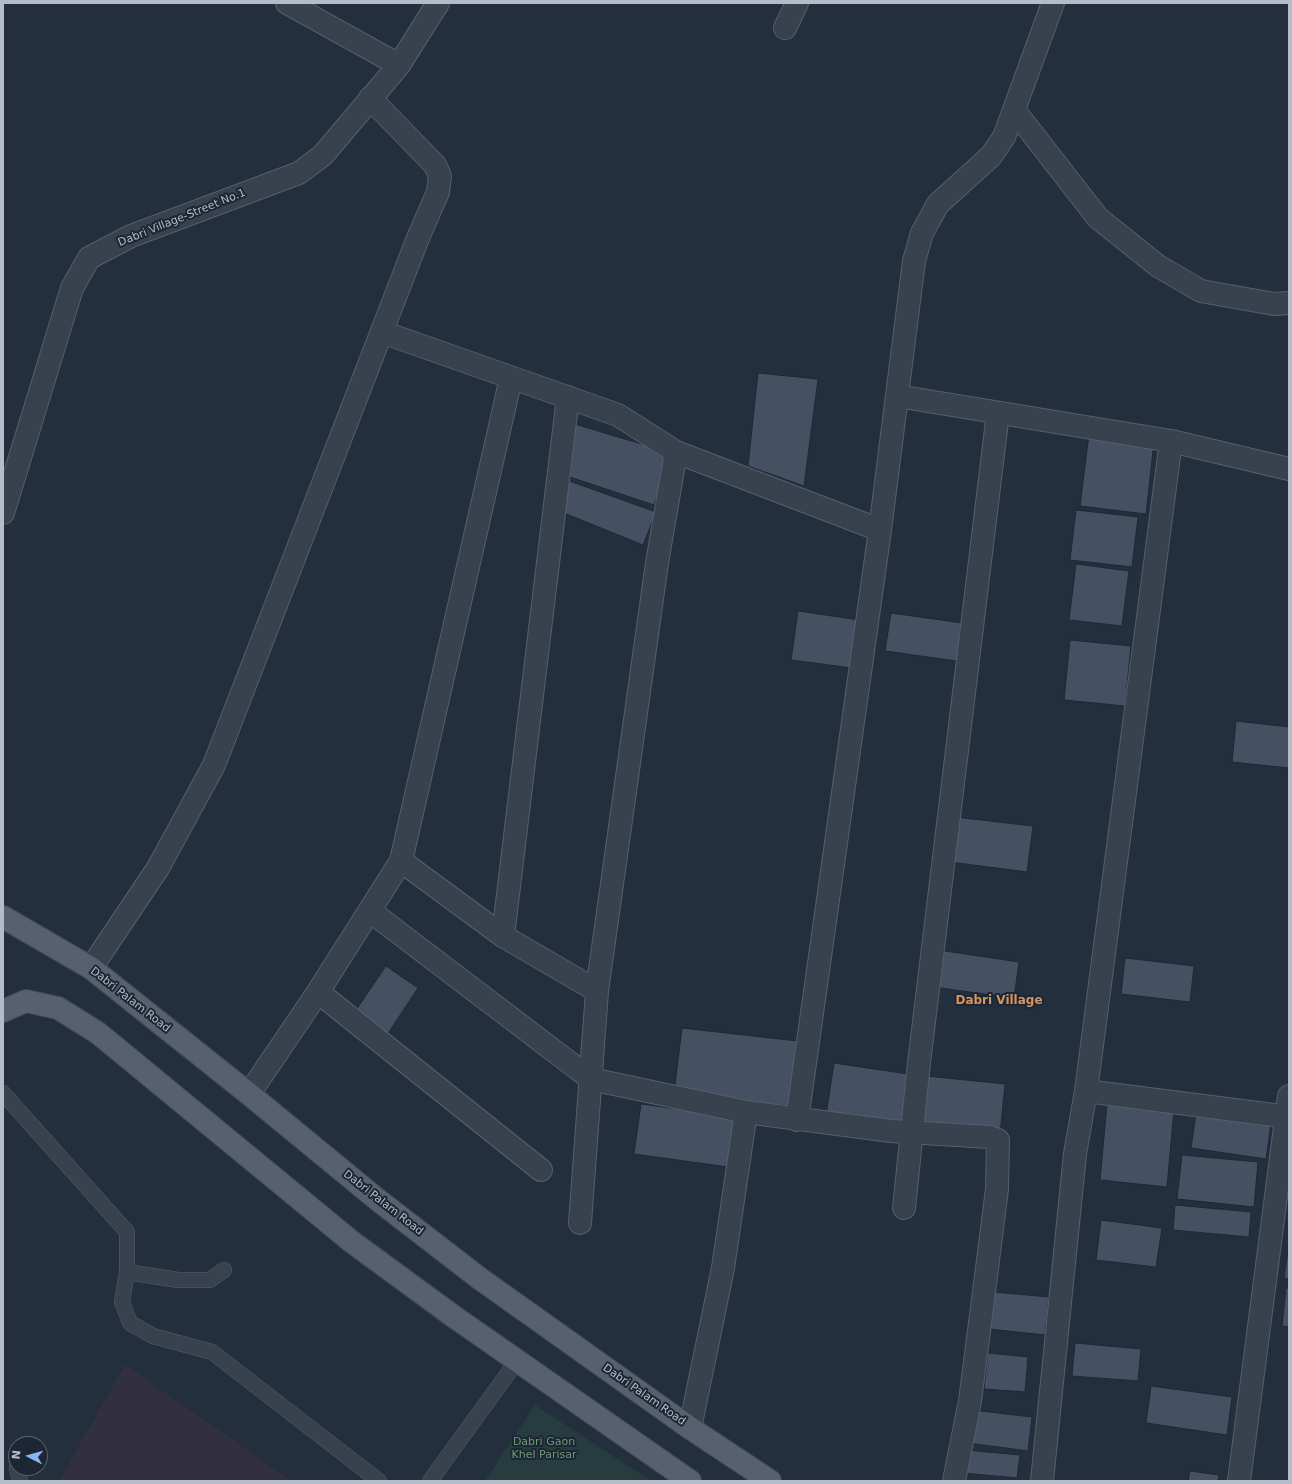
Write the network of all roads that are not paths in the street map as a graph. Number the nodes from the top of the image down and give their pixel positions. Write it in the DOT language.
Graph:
graph roads {
  1 [pos="287,3"];
  2 [pos="438,3"];
  3 [pos="797,3"];
  4 [pos="1053,3"];
  5 [pos="785,28"];
  6 [pos="399,65"];
  7 [pos="370,98"];
  8 [pos="1014,110"];
  9 [pos="1289,303"];
  10 [pos="382,332"];
  11 [pos="511,378"];
  12 [pos="897,396"];
  13 [pos="568,397"];
  14 [pos="998,413"];
  15 [pos="1171,441"];
  16 [pos="676,452"];
  17 [pos="1289,469"];
  18 [pos="3,513"];
  19 [pos="880,530"];
  20 [pos="401,861"];
  21 [pos="370,911"];
  22 [pos="3,917"];
  23 [pos="503,936"];
  24 [pos="90,968"];
  25 [pos="597,991"];
  26 [pos="318,992"];
  27 [pos="3,1010"];
  28 [pos="591,1079"];
  29 [pos="1086,1091"];
  30 [pos="3,1093"];
  31 [pos="249,1094"];
  32 [pos="1288,1110"];
  33 [pos="746,1112"];
  34 [pos="797,1120"];
  35 [pos="912,1133"];
  36 [pos="541,1170"];
  37 [pos="904,1208"];
  38 [pos="580,1222"];
  39 [pos="224,1270"];
  40 [pos="127,1272"];
  41 [pos="517,1361"];
  42 [pos="690,1428"];
  43 [pos="767,1480"];
  44 [pos="379,1481"];
  45 [pos="430,1481"];
  46 [pos="690,1481"];
  47 [pos="954,1481"];
  48 [pos="1042,1481"];
  49 [pos="1239,1481"];
  1 -- 6 [label="street"];
  2 -- 6 [label="street, Dabri Village-Street No.1"];
  3 -- 5 [label="street"];
  4 -- 8 [label="street"];
  6 -- 7 [label="street, Dabri Village-Street No.1"];
  7 -- 10 [label="street"];
  7 -- 18 [label="street, Dabri Village-Street No.1"];
  8 -- 9 [label="street"];
  8 -- 12 [label="street"];
  10 -- 11 [label="street"];
  10 -- 24 [label="street"];
  11 -- 13 [label="street"];
  11 -- 20 [label="street"];
  12 -- 14 [label="street"];
  12 -- 19 [label="street"];
  13 -- 16 [label="street"];
  13 -- 23 [label="street"];
  14 -- 15 [label="street"];
  14 -- 35 [label="street"];
  15 -- 17 [label="street"];
  15 -- 29 [label="street"];
  16 -- 19 [label="street"];
  16 -- 25 [label="street"];
  19 -- 34 [label="street"];
  20 -- 21 [label="street"];
  20 -- 23 [label="street"];
  21 -- 26 [label="street"];
  21 -- 28 [label="street"];
  22 -- 24 [label="main road, Dabri Palam Road"];
  23 -- 25 [label="street"];
  24 -- 31 [label="main road, Dabri Palam Road"];
  25 -- 28 [label="street"];
  26 -- 31 [label="street"];
  26 -- 36 [label="street"];
  27 -- 41 [label="main road"];
  28 -- 33 [label="street"];
  28 -- 38 [label="street"];
  29 -- 32 [label="street"];
  29 -- 48 [label="street"];
  30 -- 40 [label="lane"];
  31 -- 42 [label="main road, Dabri Palam Road"];
  32 -- 49 [label="street"];
  33 -- 34 [label="street"];
  33 -- 42 [label="street"];
  34 -- 35 [label="street"];
  35 -- 37 [label="street"];
  35 -- 47 [label="street"];
  39 -- 40 [label="lane"];
  40 -- 44 [label="lane"];
  41 -- 45 [label="lane"];
  41 -- 46 [label="main road"];
  42 -- 43 [label="main road, Dabri Palam Road"];
}
